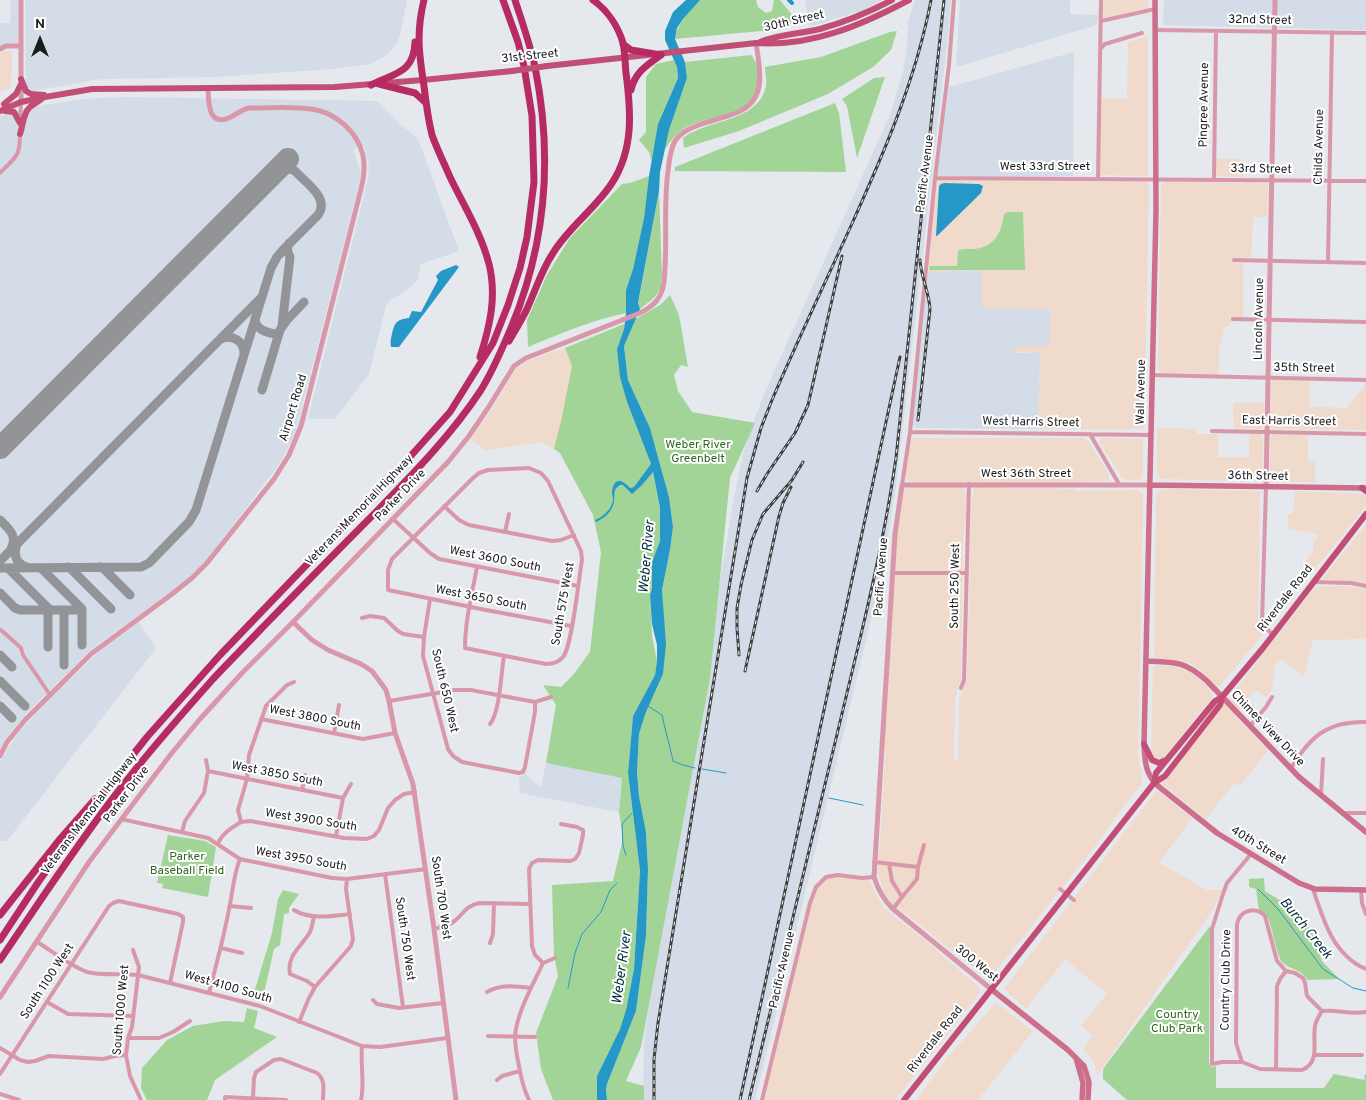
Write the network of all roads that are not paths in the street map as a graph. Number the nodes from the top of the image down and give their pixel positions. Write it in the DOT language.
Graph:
graph roads {
  1 [pos="20,0"];
  2 [pos="424,0"];
  3 [pos="503,0"];
  4 [pos="515,0"];
  5 [pos="593,0"];
  6 [pos="892,0"];
  7 [pos="909,0"];
  8 [pos="954,0"];
  9 [pos="1101,0"];
  10 [pos="1155,0"];
  11 [pos="1275,0"];
  12 [pos="1155,9"];
  13 [pos="421,12"];
  14 [pos="1101,21"];
  15 [pos="1154,30"];
  16 [pos="1216,31"];
  17 [pos="1275,31"];
  18 [pos="1332,32"];
  19 [pos="1142,33"];
  20 [pos="1366,33"];
  21 [pos="756,43"];
  22 [pos="623,44"];
  23 [pos="20,46"];
  24 [pos="1100,48"];
  25 [pos="0,49"];
  26 [pos="661,55"];
  27 [pos="624,58"];
  28 [pos="423,80"];
  29 [pos="21,82"];
  30 [pos="379,84"];
  31 [pos="371,85"];
  32 [pos="208,89"];
  33 [pos="46,96"];
  34 [pos="629,98"];
  35 [pos="21,102"];
  36 [pos="426,103"];
  37 [pos="1,108"];
  38 [pos="20,123"];
  39 [pos="20,134"];
  40 [pos="0,174"];
  41 [pos="935,178"];
  42 [pos="1098,179"];
  43 [pos="1155,179"];
  44 [pos="1214,179"];
  45 [pos="1272,180"];
  46 [pos="1330,181"];
  47 [pos="1366,181"];
  48 [pos="1234,260"];
  49 [pos="1271,261"];
  50 [pos="1328,262"];
  51 [pos="1366,263"];
  52 [pos="1233,319"];
  53 [pos="1270,321"];
  54 [pos="1366,322"];
  55 [pos="478,367"];
  56 [pos="493,370"];
  57 [pos="1152,375"];
  58 [pos="1269,378"];
  59 [pos="1366,380"];
  60 [pos="1212,431"];
  61 [pos="910,432"];
  62 [pos="1267,432"];
  63 [pos="1090,434"];
  64 [pos="1366,434"];
  65 [pos="1151,435"];
  66 [pos="969,484"];
  67 [pos="1119,484"];
  68 [pos="902,485"];
  69 [pos="1150,485"];
  70 [pos="1266,487"];
  71 [pos="1365,489"];
  72 [pos="444,506"];
  73 [pos="509,514"];
  74 [pos="1366,514"];
  75 [pos="394,519"];
  76 [pos="505,532"];
  77 [pos="574,536"];
  78 [pos="413,538"];
  79 [pos="477,567"];
  80 [pos="892,573"];
  81 [pos="966,573"];
  82 [pos="1314,582"];
  83 [pos="578,586"];
  84 [pos="1366,586"];
  85 [pos="430,599"];
  86 [pos="470,607"];
  87 [pos="362,618"];
  88 [pos="293,622"];
  89 [pos="571,626"];
  90 [pos="1,630"];
  91 [pos="1272,635"];
  92 [pos="424,637"];
  93 [pos="504,656"];
  94 [pos="1146,661"];
  95 [pos="294,682"];
  96 [pos="961,688"];
  97 [pos="433,694"];
  98 [pos="50,695"];
  99 [pos="499,695"];
  100 [pos="551,697"];
  101 [pos="1222,697"];
  102 [pos="1272,697"];
  103 [pos="389,701"];
  104 [pos="535,702"];
  105 [pos="339,705"];
  106 [pos="261,719"];
  107 [pos="1366,722"];
  108 [pos="490,724"];
  109 [pos="1250,726"];
  110 [pos="334,733"];
  111 [pos="395,733"];
  112 [pos="1144,744"];
  113 [pos="0,756"];
  114 [pos="1167,759"];
  115 [pos="1323,759"];
  116 [pos="206,760"];
  117 [pos="1291,768"];
  118 [pos="208,771"];
  119 [pos="305,774"];
  120 [pos="247,779"];
  121 [pos="351,784"];
  122 [pos="110,785"];
  123 [pos="1153,785"];
  124 [pos="302,790"];
  125 [pos="415,792"];
  126 [pos="1321,796"];
  127 [pos="343,798"];
  128 [pos="1342,813"];
  129 [pos="1366,813"];
  130 [pos="121,819"];
  131 [pos="241,822"];
  132 [pos="561,824"];
  133 [pos="182,832"];
  134 [pos="1366,832"];
  135 [pos="336,836"];
  136 [pos="218,844"];
  137 [pos="924,845"];
  138 [pos="1251,854"];
  139 [pos="240,860"];
  140 [pos="874,862"];
  141 [pos="889,864"];
  142 [pos="918,867"];
  143 [pos="426,869"];
  144 [pos="385,874"];
  145 [pos="874,877"];
  146 [pos="347,879"];
  147 [pos="1060,889"];
  148 [pos="1312,889"];
  149 [pos="1364,890"];
  150 [pos="1066,894"];
  151 [pos="902,897"];
  152 [pos="1074,900"];
  153 [pos="494,903"];
  154 [pos="530,904"];
  155 [pos="230,906"];
  156 [pos="251,908"];
  157 [pos="893,909"];
  158 [pos="294,910"];
  159 [pos="350,914"];
  160 [pos="1366,914"];
  161 [pos="0,915"];
  162 [pos="314,916"];
  163 [pos="434,929"];
  164 [pos="0,940"];
  165 [pos="36,941"];
  166 [pos="490,943"];
  167 [pos="221,948"];
  168 [pos="133,950"];
  169 [pos="242,953"];
  170 [pos="555,958"];
  171 [pos="0,960"];
  172 [pos="543,963"];
  173 [pos="72,964"];
  174 [pos="1366,969"];
  175 [pos="1286,970"];
  176 [pos="138,975"];
  177 [pos="170,983"];
  178 [pos="315,987"];
  179 [pos="531,988"];
  180 [pos="488,992"];
  181 [pos="989,992"];
  182 [pos="209,993"];
  183 [pos="0,997"];
  184 [pos="373,1000"];
  185 [pos="47,1002"];
  186 [pos="443,1003"];
  187 [pos="403,1007"];
  188 [pos="1322,1011"];
  189 [pos="1366,1012"];
  190 [pos="133,1016"];
  191 [pos="190,1021"];
  192 [pos="299,1022"];
  193 [pos="488,1036"];
  194 [pos="515,1036"];
  195 [pos="535,1037"];
  196 [pos="128,1038"];
  197 [pos="447,1038"];
  198 [pos="362,1046"];
  199 [pos="0,1048"];
  200 [pos="126,1055"];
  201 [pos="1314,1055"];
  202 [pos="1362,1055"];
  203 [pos="12,1056"];
  204 [pos="1076,1058"];
  205 [pos="1242,1062"];
  206 [pos="1276,1069"];
  207 [pos="520,1071"];
  208 [pos="0,1074"];
  209 [pos="497,1080"];
  210 [pos="0,1094"];
  211 [pos="225,1098"];
  212 [pos="253,1098"];
  213 [pos="19,1100"];
  214 [pos="140,1100"];
  215 [pos="286,1100"];
  216 [pos="323,1100"];
  217 [pos="361,1100"];
  218 [pos="456,1100"];
  219 [pos="529,1100"];
  220 [pos="762,1100"];
  221 [pos="904,1100"];
  222 [pos="1082,1100"];
  223 [pos="1088,1100"];
  1 -- 23 [label="street"];
  2 -- 13 [label="highway"];
  3 -- 55 [label="highway, Veterans Memorial Highway"];
  4 -- 56 [label="highway, Veterans Memorial Highway"];
  5 -- 22 [label="highway"];
  6 -- 21 [label="main road, 30th Street"];
  7 -- 21 [label="main road, 31st Street"];
  8 -- 41 [label="street, Pacific Avenue"];
  9 -- 14 [label="street"];
  10 -- 12 [label="main road, Wall Avenue"];
  11 -- 17 [label="street, Lincoln Avenue"];
  12 -- 14 [label="street"];
  12 -- 15 [label="main road, Wall Avenue"];
  13 -- 28 [label="highway"];
  13 -- 31 [label="highway"];
  14 -- 24 [label="street"];
  15 -- 16 [label="street, 32nd Street"];
  15 -- 43 [label="main road, Wall Avenue"];
  16 -- 17 [label="street, 32nd Street"];
  16 -- 44 [label="street, Pingree Avenue"];
  17 -- 18 [label="street, 32nd Street"];
  17 -- 45 [label="street, Lincoln Avenue"];
  18 -- 20 [label="street, 32nd Street"];
  18 -- 46 [label="street, Childs Avenue"];
  19 -- 24 [label="street"];
  21 -- 26 [label="main road, 31st Street"];
  21 -- 75 [label="street, Parker Drive"];
  22 -- 26 [label="highway"];
  22 -- 27 [label="highway"];
  23 -- 25 [label="street"];
  23 -- 29 [label="street"];
  24 -- 42 [label="street"];
  26 -- 27 [label="main road, 31st Street"];
  26 -- 34 [label="highway"];
  27 -- 28 [label="main road, 31st Street, bridge"];
  27 -- 34 [label="highway"];
  28 -- 30 [label="main road, 31st Street"];
  28 -- 36 [label="highway"];
  29 -- 33 [label="main road"];
  29 -- 35 [label="street"];
  29 -- 37 [label="main road"];
  30 -- 31 [label="main road, 31st Street"];
  30 -- 36 [label="highway"];
  31 -- 32 [label="main road, 31st Street"];
  32 -- 33 [label="main road, 31st Street"];
  32 -- 98 [label="street, Airport Road"];
  33 -- 35 [label="main road, 31st Street"];
  33 -- 39 [label="main road"];
  34 -- 56 [label="highway"];
  35 -- 37 [label="main road, 31st Street"];
  35 -- 38 [label="street"];
  36 -- 55 [label="highway"];
  37 -- 38 [label="main road"];
  38 -- 39 [label="street"];
  39 -- 40 [label="street"];
  41 -- 42 [label="street, West 33rd Street"];
  41 -- 61 [label="street, Pacific Avenue"];
  42 -- 43 [label="street, West 33rd Street"];
  43 -- 44 [label="street, 33rd Street"];
  43 -- 57 [label="main road, Wall Avenue"];
  44 -- 45 [label="street, 33rd Street"];
  45 -- 46 [label="street, 33rd Street"];
  45 -- 49 [label="street, Lincoln Avenue"];
  46 -- 47 [label="street, 33rd Street"];
  46 -- 50 [label="street, Childs Avenue"];
  48 -- 49 [label="street"];
  49 -- 50 [label="street"];
  49 -- 53 [label="street, Lincoln Avenue"];
  50 -- 51 [label="street"];
  52 -- 53 [label="street"];
  53 -- 54 [label="street"];
  53 -- 58 [label="street, Lincoln Avenue"];
  55 -- 122 [label="highway, Veterans Memorial Highway"];
  56 -- 171 [label="highway, Veterans Memorial Highway"];
  57 -- 58 [label="street, 35th Street"];
  57 -- 65 [label="main road, Wall Avenue"];
  58 -- 59 [label="street, 35th Street"];
  58 -- 62 [label="street, Lincoln Avenue"];
  60 -- 62 [label="street, East Harris Street"];
  61 -- 63 [label="street, West Harris Street"];
  61 -- 68 [label="street, Pacific Avenue"];
  62 -- 64 [label="street, East Harris Street"];
  62 -- 70 [label="street, Lincoln Avenue"];
  63 -- 65 [label="street, West Harris Street"];
  63 -- 67 [label="street"];
  65 -- 69 [label="main road, Wall Avenue"];
  66 -- 67 [label="street, West 36th Street"];
  66 -- 68 [label="street, West 36th Street"];
  66 -- 81 [label="street, South 250 West"];
  67 -- 69 [label="street, West 36th Street"];
  68 -- 80 [label="street, Pacific Avenue"];
  69 -- 70 [label="main road, 36th Street"];
  69 -- 94 [label="main road, Wall Avenue"];
  70 -- 71 [label="main road, 36th Street"];
  70 -- 91 [label="street, Lincoln Avenue"];
  72 -- 76 [label="street"];
  72 -- 77 [label="street, South 575 West"];
  72 -- 78 [label="street"];
  73 -- 76 [label="street"];
  74 -- 82 [label="main road, Riverdale Road"];
  75 -- 78 [label="street, West 3600 South"];
  75 -- 88 [label="street, Parker Drive"];
  76 -- 77 [label="street"];
  77 -- 83 [label="street, South 575 West"];
  78 -- 79 [label="street, West 3600 South"];
  78 -- 85 [label="street, West 3650 South"];
  79 -- 83 [label="street, West 3600 South"];
  79 -- 86 [label="street"];
  80 -- 81 [label="street"];
  80 -- 140 [label="street, Pacific Avenue"];
  81 -- 96 [label="street, South 250 West"];
  82 -- 84 [label="street"];
  82 -- 91 [label="main road, Riverdale Road"];
  83 -- 89 [label="street, South 575 West"];
  85 -- 86 [label="street, West 3650 South"];
  85 -- 92 [label="street, South 650 West"];
  86 -- 89 [label="street, West 3650 South"];
  86 -- 93 [label="street"];
  87 -- 92 [label="street"];
  88 -- 103 [label="street, South 700 West"];
  88 -- 130 [label="street, Parker Drive"];
  89 -- 93 [label="street, South 575 West"];
  90 -- 98 [label="street"];
  91 -- 101 [label="main road, Riverdale Road"];
  92 -- 97 [label="street, South 650 West"];
  93 -- 99 [label="street"];
  94 -- 101 [label="main road, Chimes View Drive"];
  94 -- 112 [label="main road, Wall Avenue"];
  95 -- 106 [label="street"];
  97 -- 99 [label="street"];
  97 -- 103 [label="street"];
  97 -- 104 [label="street, South 650 West"];
  98 -- 113 [label="street, Airport Road"];
  99 -- 104 [label="street"];
  99 -- 108 [label="street"];
  100 -- 104 [label="street"];
  101 -- 109 [label="main road, Chimes View Drive"];
  101 -- 114 [label="main road, Riverdale Road"];
  101 -- 123 [label="main road, Riverdale Road"];
  102 -- 109 [label="street"];
  103 -- 111 [label="street, South 700 West"];
  105 -- 110 [label="street"];
  106 -- 110 [label="street, West 3800 South"];
  106 -- 120 [label="street"];
  107 -- 117 [label="street"];
  109 -- 117 [label="main road, Chimes View Drive"];
  110 -- 111 [label="street, West 3800 South"];
  111 -- 125 [label="street, South 700 West"];
  112 -- 114 [label="main road"];
  112 -- 123 [label="main road, Wall Avenue"];
  114 -- 123 [label="main road, Riverdale Road"];
  115 -- 126 [label="street"];
  116 -- 118 [label="street"];
  117 -- 126 [label="main road, Chimes View Drive"];
  118 -- 120 [label="street, West 3850 South"];
  118 -- 133 [label="street"];
  119 -- 124 [label="street"];
  120 -- 124 [label="street, West 3850 South"];
  120 -- 131 [label="street"];
  121 -- 127 [label="street"];
  122 -- 161 [label="highway"];
  122 -- 164 [label="highway, Veterans Memorial Highway"];
  123 -- 138 [label="main road, 40th Street"];
  123 -- 150 [label="main road, Riverdale Road"];
  124 -- 127 [label="street, West 3850 South"];
  125 -- 135 [label="street, West 3900 South"];
  125 -- 143 [label="street, South 700 West"];
  126 -- 128 [label="main road, Chimes View Drive"];
  127 -- 135 [label="street"];
  128 -- 129 [label="street"];
  128 -- 134 [label="main road, Chimes View Drive"];
  130 -- 133 [label="street, West 3950 South"];
  130 -- 165 [label="street, Parker Drive"];
  131 -- 135 [label="street, West 3900 South"];
  131 -- 136 [label="street"];
  132 -- 154 [label="street"];
  133 -- 136 [label="street, West 3950 South"];
  136 -- 139 [label="street, West 3950 South"];
  137 -- 142 [label="street"];
  138 -- 148 [label="main road, 40th Street"];
  138 -- 205 [label="street"];
  139 -- 146 [label="street, West 3950 South"];
  139 -- 155 [label="street"];
  140 -- 141 [label="street"];
  140 -- 145 [label="street, Pacific Avenue"];
  141 -- 142 [label="street"];
  141 -- 151 [label="street"];
  142 -- 151 [label="street"];
  143 -- 144 [label="street, West 3950 South"];
  143 -- 163 [label="street, South 700 West"];
  144 -- 146 [label="street, West 3950 South"];
  144 -- 187 [label="street, South 750 West"];
  145 -- 157 [label="street, 300 West"];
  145 -- 220 [label="street, Pacific Avenue"];
  146 -- 159 [label="street"];
  147 -- 150 [label="street"];
  148 -- 149 [label="main road, 40th Street"];
  148 -- 174 [label="street"];
  149 -- 160 [label="street"];
  150 -- 152 [label="street"];
  150 -- 181 [label="main road, Riverdale Road"];
  151 -- 157 [label="street"];
  153 -- 154 [label="street"];
  153 -- 163 [label="street"];
  153 -- 166 [label="street"];
  154 -- 172 [label="street"];
  155 -- 156 [label="street"];
  155 -- 167 [label="street"];
  157 -- 181 [label="street, 300 West"];
  158 -- 162 [label="street"];
  159 -- 162 [label="street"];
  159 -- 178 [label="street"];
  162 -- 178 [label="street"];
  163 -- 186 [label="street, South 700 West"];
  165 -- 173 [label="street, West 4100 South"];
  165 -- 183 [label="street, Parker Drive"];
  167 -- 169 [label="street"];
  167 -- 182 [label="street"];
  168 -- 176 [label="street, South 1000 West"];
  170 -- 172 [label="street"];
  172 -- 179 [label="street"];
  173 -- 176 [label="street, West 4100 South"];
  173 -- 177 [label="street, South 1100 West"];
  173 -- 185 [label="street, South 1100 West"];
  175 -- 188 [label="street, Country Club Drive"];
  175 -- 205 [label="street, Country Club Drive"];
  175 -- 206 [label="street"];
  176 -- 177 [label="street, West 4100 South"];
  176 -- 190 [label="street, South 1000 West"];
  177 -- 182 [label="street, West 4100 South"];
  178 -- 192 [label="street"];
  179 -- 180 [label="street"];
  179 -- 194 [label="street"];
  181 -- 204 [label="main road, 300 West"];
  181 -- 221 [label="main road, Riverdale Road"];
  182 -- 192 [label="street, West 4100 South"];
  184 -- 187 [label="street"];
  185 -- 190 [label="street"];
  185 -- 203 [label="street, South 1100 West"];
  186 -- 187 [label="street"];
  186 -- 197 [label="street, South 700 West"];
  188 -- 189 [label="street"];
  188 -- 201 [label="street"];
  190 -- 196 [label="street, South 1000 West"];
  191 -- 196 [label="street"];
  192 -- 198 [label="street, West 4100 South"];
  193 -- 194 [label="street"];
  194 -- 195 [label="street"];
  194 -- 207 [label="street"];
  196 -- 200 [label="street, South 1000 West"];
  197 -- 198 [label="street, West 4100 South"];
  197 -- 218 [label="street, South 700 West"];
  198 -- 217 [label="street"];
  199 -- 203 [label="street"];
  200 -- 203 [label="street"];
  200 -- 214 [label="street, South 1000 West"];
  201 -- 202 [label="street"];
  201 -- 206 [label="street"];
  203 -- 208 [label="street, South 1100 West"];
  204 -- 222 [label="main road"];
  204 -- 223 [label="main road, 300 West"];
  205 -- 206 [label="street"];
  207 -- 209 [label="street"];
  207 -- 219 [label="street"];
  210 -- 213 [label="street"];
  211 -- 212 [label="street"];
  212 -- 215 [label="street"];
  212 -- 216 [label="street"];
}
